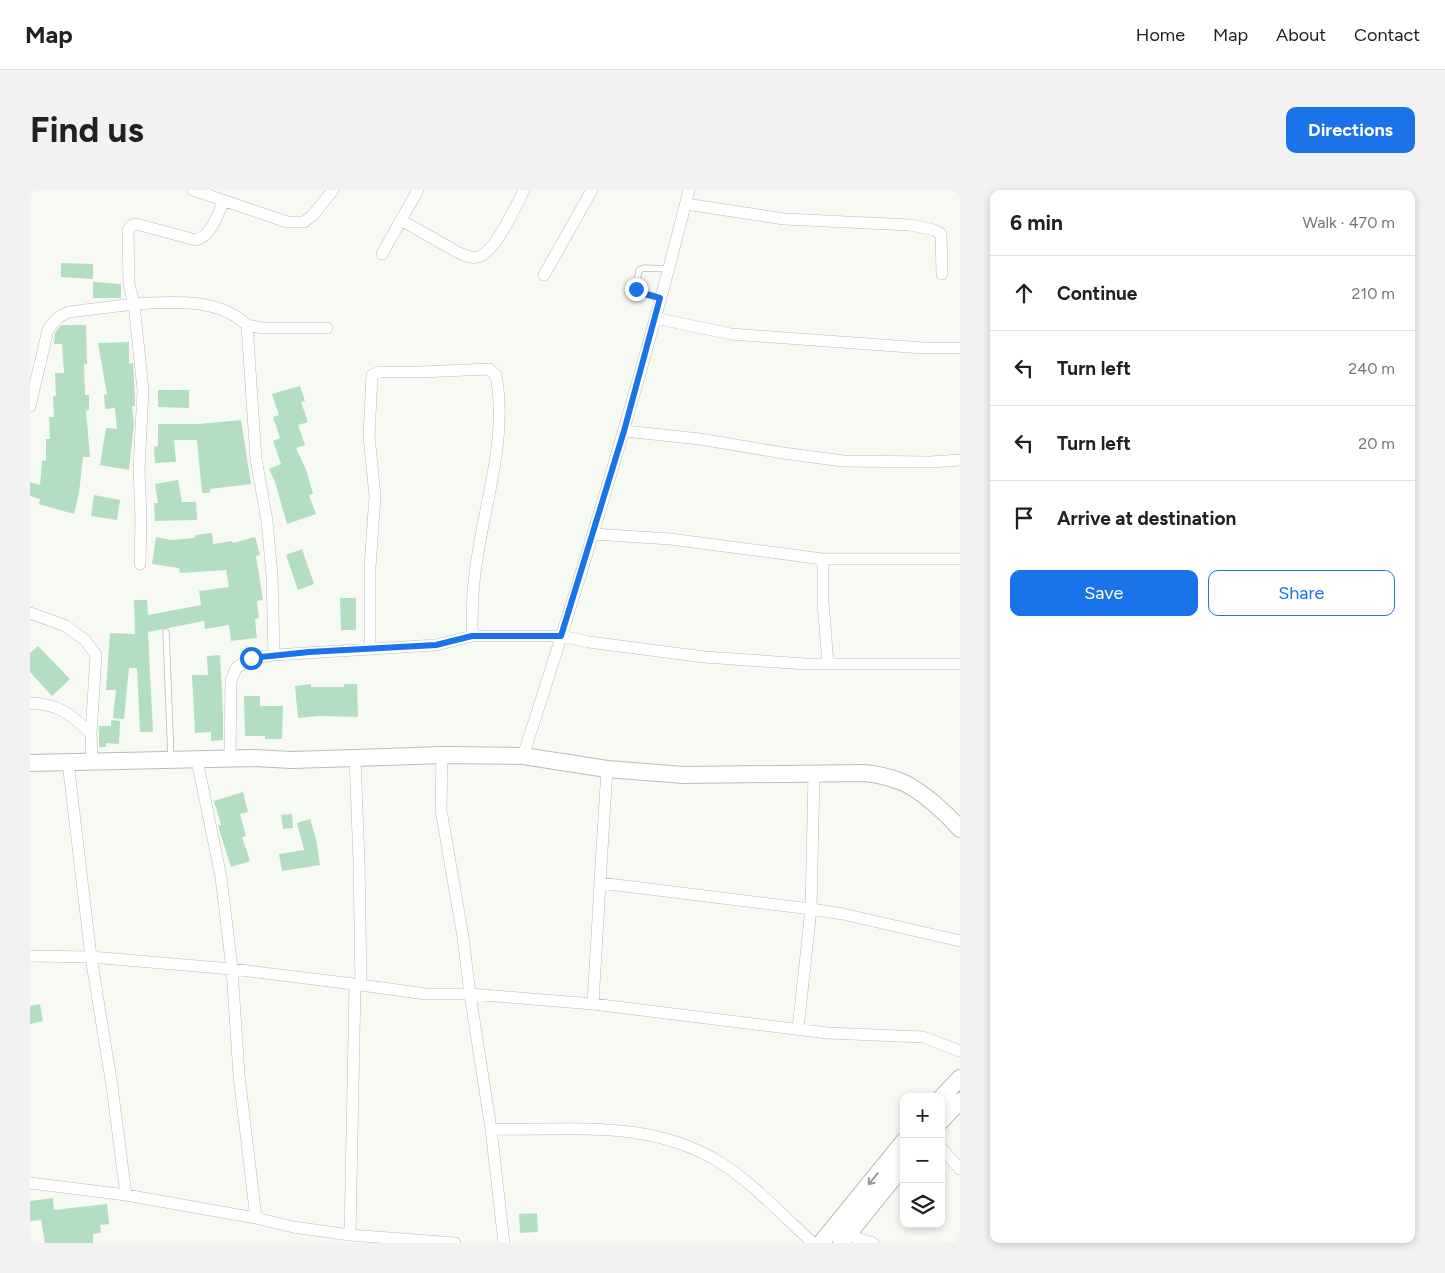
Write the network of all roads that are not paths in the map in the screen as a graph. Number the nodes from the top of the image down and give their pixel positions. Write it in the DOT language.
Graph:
graph roads {
  1 [pos="193,190"];
  2 [pos="333,190"];
  3 [pos="418,190"];
  4 [pos="524,190"];
  5 [pos="592,190"];
  6 [pos="689,190"];
  7 [pos="224,201"];
  8 [pos="686,204"];
  9 [pos="401,220"];
  10 [pos="382,254"];
  11 [pos="668,269"];
  12 [pos="544,274"];
  13 [pos="942,274"];
  14 [pos="660,298"];
  15 [pos="134,304"];
  16 [pos="655,318"];
  17 [pos="247,324"];
  18 [pos="327,328"];
  19 [pos="960,348"];
  20 [pos="30,406"];
  21 [pos="624,431"];
  22 [pos="960,460"];
  23 [pos="593,534"];
  24 [pos="823,559"];
  25 [pos="960,559"];
  26 [pos="140,564"];
  27 [pos="30,613"];
  28 [pos="166,632"];
  29 [pos="472,636"];
  30 [pos="561,636"];
  31 [pos="370,648"];
  32 [pos="274,655"];
  33 [pos="828,664"];
  34 [pos="960,664"];
  35 [pos="30,703"];
  36 [pos="91,734"];
  37 [pos="442,754"];
  38 [pos="523,756"];
  39 [pos="355,758"];
  40 [pos="230,759"];
  41 [pos="171,760"];
  42 [pos="197,760"];
  43 [pos="92,761"];
  44 [pos="68,762"];
  45 [pos="30,763"];
  46 [pos="607,769"];
  47 [pos="814,774"];
  48 [pos="960,829"];
  49 [pos="600,883"];
  50 [pos="811,909"];
  51 [pos="960,941"];
  52 [pos="30,956"];
  53 [pos="90,957"];
  54 [pos="232,968"];
  55 [pos="358,985"];
  56 [pos="470,994"];
  57 [pos="592,1004"];
  58 [pos="798,1029"];
  59 [pos="960,1051"];
  60 [pos="960,1078"];
  61 [pos="945,1094"];
  62 [pos="960,1101"];
  63 [pos="945,1117"];
  64 [pos="491,1129"];
  65 [pos="900,1146"];
  66 [pos="945,1152"];
  67 [pos="960,1169"];
  68 [pos="900,1170"];
  69 [pos="30,1183"];
  70 [pos="126,1195"];
  71 [pos="256,1218"];
  72 [pos="350,1235"];
  73 [pos="844,1239"];
  74 [pos="362,1240"];
  75 [pos="455,1243"];
  76 [pos="504,1243"];
  77 [pos="813,1243"];
  78 [pos="821,1243"];
  79 [pos="872,1243"];
  1 -- 7 [label="street"];
  2 -- 7 [label="street"];
  3 -- 9 [label="street"];
  4 -- 9 [label="street"];
  5 -- 12 [label="street"];
  6 -- 8 [label="street"];
  7 -- 15 [label="street"];
  8 -- 11 [label="street"];
  8 -- 13 [label="street"];
  9 -- 10 [label="street"];
  11 -- 14 [label="street"];
  11 -- 14 [label="lane"];
  14 -- 16 [label="street"];
  15 -- 17 [label="street"];
  15 -- 20 [label="street"];
  15 -- 26 [label="street"];
  16 -- 19 [label="street"];
  16 -- 21 [label="street"];
  17 -- 18 [label="street"];
  17 -- 32 [label="street"];
  21 -- 22 [label="street"];
  21 -- 23 [label="street"];
  23 -- 24 [label="street"];
  23 -- 30 [label="street"];
  24 -- 25 [label="street"];
  24 -- 33 [label="street"];
  27 -- 36 [label="street"];
  28 -- 41 [label="lane"];
  29 -- 30 [label="street"];
  29 -- 31 [label="street"];
  29 -- 31 [label="street"];
  30 -- 33 [label="street"];
  30 -- 38 [label="street"];
  31 -- 32 [label="street"];
  32 -- 40 [label="street"];
  33 -- 34 [label="street"];
  35 -- 36 [label="street"];
  36 -- 43 [label="street"];
  37 -- 38 [label="street"];
  37 -- 39 [label="street"];
  37 -- 56 [label="street"];
  38 -- 46 [label="street"];
  39 -- 40 [label="street"];
  39 -- 55 [label="street"];
  40 -- 42 [label="street"];
  41 -- 42 [label="street"];
  41 -- 43 [label="street"];
  42 -- 54 [label="street"];
  43 -- 44 [label="street"];
  44 -- 45 [label="street"];
  44 -- 53 [label="street"];
  46 -- 47 [label="street"];
  46 -- 49 [label="street"];
  47 -- 48 [label="street"];
  47 -- 50 [label="street"];
  49 -- 50 [label="street"];
  49 -- 57 [label="street"];
  50 -- 51 [label="street"];
  50 -- 58 [label="street"];
  52 -- 53 [label="street"];
  53 -- 54 [label="street"];
  53 -- 70 [label="street"];
  54 -- 55 [label="street"];
  54 -- 71 [label="street"];
  55 -- 56 [label="street"];
  55 -- 72 [label="street"];
  56 -- 57 [label="street"];
  56 -- 64 [label="street"];
  57 -- 58 [label="street"];
  58 -- 59 [label="street"];
  60 -- 61 [label="street"];
  62 -- 63 [label="street"];
  64 -- 76 [label="street"];
  64 -- 77 [label="street"];
  65 -- 78 [label="street, one-way"];
  66 -- 67 [label="street"];
  68 -- 73 [label="street"];
  69 -- 70 [label="street"];
  70 -- 71 [label="street"];
  71 -- 72 [label="street"];
  72 -- 74 [label="street"];
  73 -- 79 [label="street"];
  74 -- 75 [label="street"];
}
